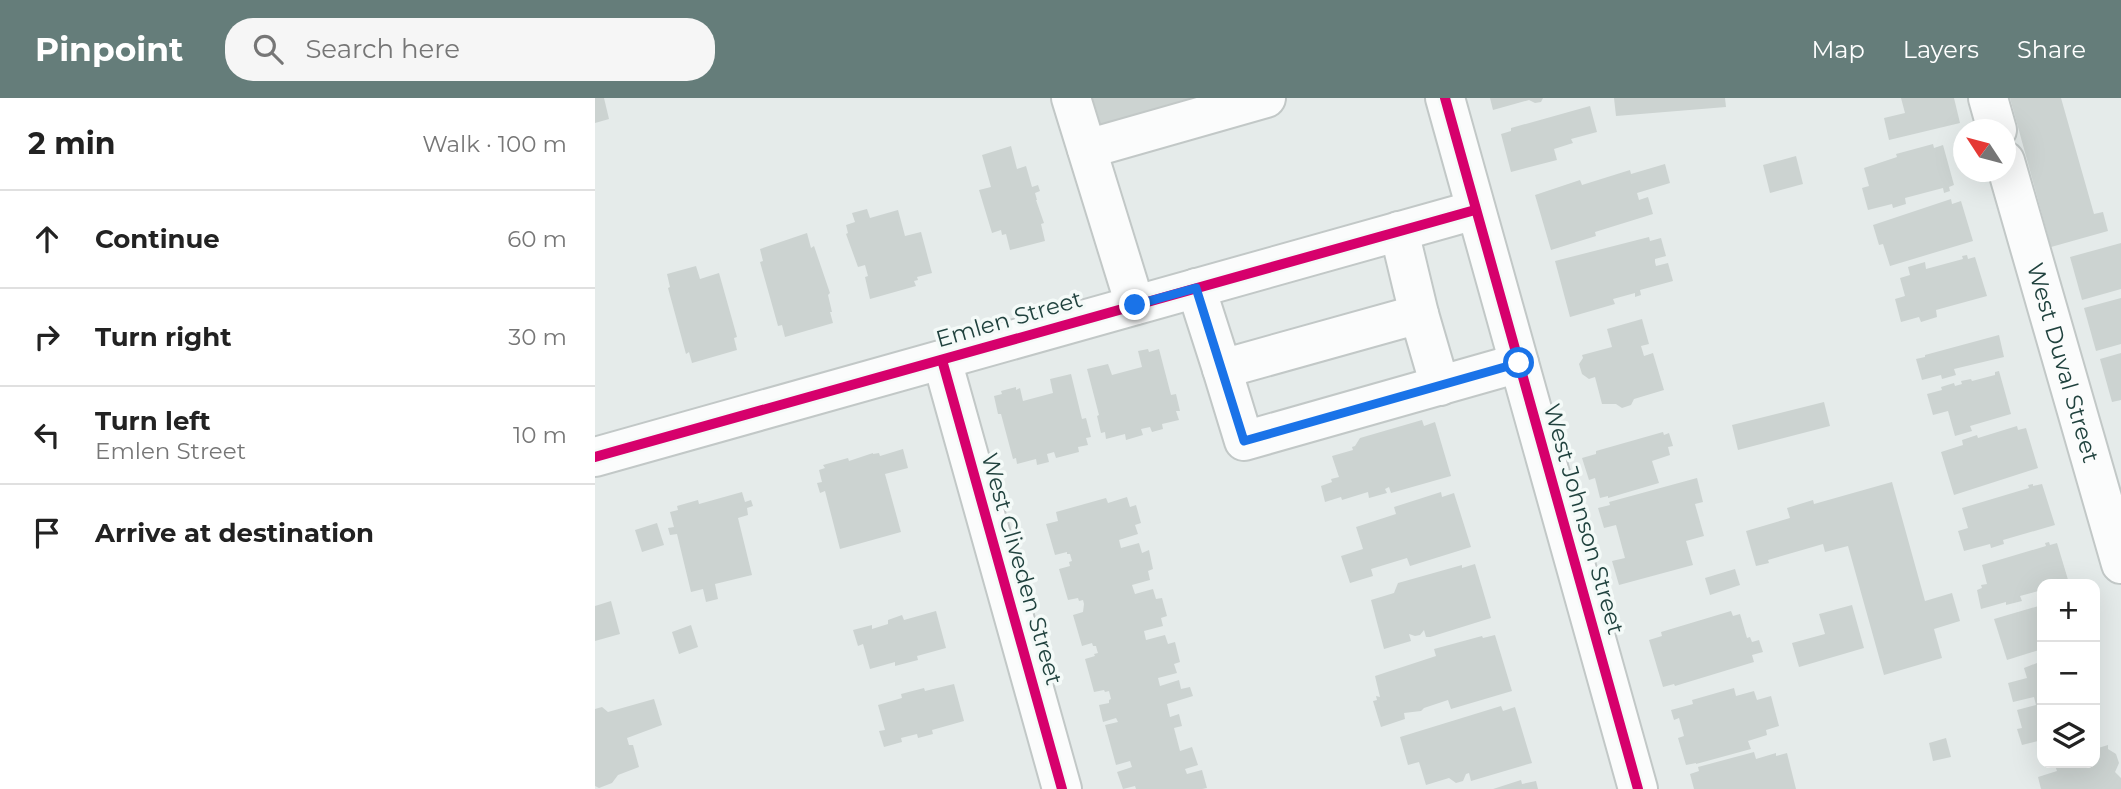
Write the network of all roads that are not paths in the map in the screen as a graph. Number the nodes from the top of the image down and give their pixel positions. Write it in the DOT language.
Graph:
graph roads {
  1 [pos="1071,98"];
  2 [pos="1266,98"];
  3 [pos="1445,98"];
  4 [pos="1987,98"];
  5 [pos="1994,119"];
  6 [pos="1087,149"];
  7 [pos="2011,182"];
  8 [pos="1475,210"];
  9 [pos="1399,231"];
  10 [pos="1196,288"];
  11 [pos="1135,305"];
  12 [pos="1419,314"];
  13 [pos="941,360"];
  14 [pos="1519,363"];
  15 [pos="1222,369"];
  16 [pos="1440,386"];
  17 [pos="595,457"];
  18 [pos="2121,564"];
  19 [pos="1062,789"];
  20 [pos="1638,789"];
  1 -- 6 [label="street"];
  2 -- 6 [label="street"];
  3 -- 8 [label="street, West Johnson Street"];
  4 -- 5 [label="street"];
  6 -- 11 [label="street"];
  7 -- 18 [label="street, West Duval Street"];
  8 -- 9 [label="street, Emlen Street"];
  8 -- 14 [label="street, West Johnson Street"];
  9 -- 10 [label="street, Emlen Street"];
  9 -- 12 [label="street"];
  10 -- 11 [label="street, Emlen Street"];
  10 -- 15 [label="street"];
  11 -- 13 [label="street, Emlen Street"];
  12 -- 15 [label="street"];
  12 -- 16 [label="street"];
  13 -- 17 [label="street, Emlen Street"];
  13 -- 19 [label="street, West Cliveden Street"];
  14 -- 16 [label="street"];
  14 -- 20 [label="street, West Johnson Street"];
  15 -- 16 [label="street"];
}
